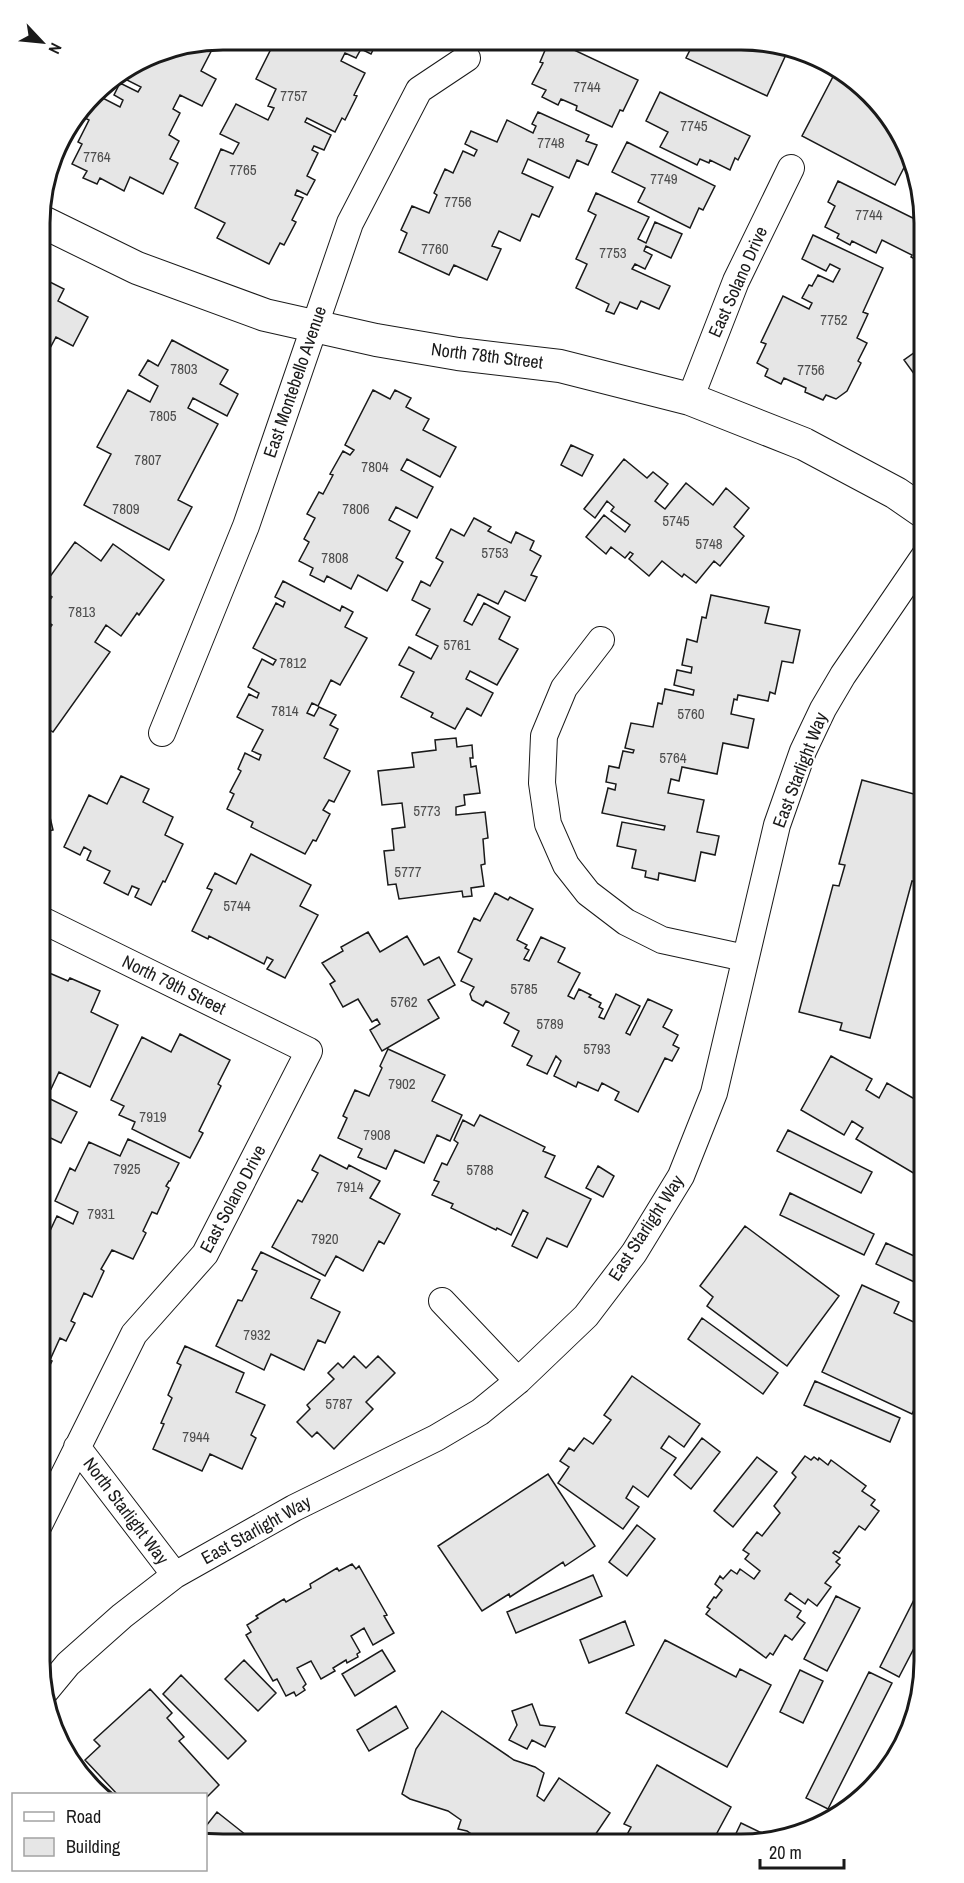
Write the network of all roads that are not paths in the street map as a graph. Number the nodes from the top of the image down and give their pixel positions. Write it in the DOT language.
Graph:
graph roads {
  1 [pos="466,58"];
  2 [pos="790,168"];
  3 [pos="50,226"];
  4 [pos="314,326"];
  5 [pos="690,399"];
  6 [pos="914,505"];
  7 [pos="914,571"];
  8 [pos="601,640"];
  9 [pos="162,733"];
  10 [pos="50,924"];
  11 [pos="745,957"];
  12 [pos="309,1051"];
  13 [pos="442,1301"];
  14 [pos="518,1381"];
  15 [pos="77,1447"];
  16 [pos="49,1504"];
  17 [pos="175,1575"];
  18 [pos="51,1684"];
  1 -- 4 [label="street, East Montebello Avenue"];
  2 -- 5 [label="street, East Solano Drive"];
  3 -- 4 [label="street, North 78th Street"];
  4 -- 5 [label="street, North 78th Street"];
  4 -- 9 [label="street, East Montebello Avenue"];
  5 -- 6 [label="street, North 78th Street"];
  7 -- 11 [label="street, East Starlight Way"];
  8 -- 11 [label="street"];
  10 -- 12 [label="street, North 79th Street"];
  11 -- 14 [label="street, East Starlight Way"];
  12 -- 15 [label="street, East Solano Drive"];
  13 -- 14 [label="street"];
  14 -- 17 [label="street, East Starlight Way"];
  15 -- 16 [label="street, East Solano Drive"];
  15 -- 17 [label="street, North Starlight Way"];
  17 -- 18 [label="street, East Starlight Way"];
}
